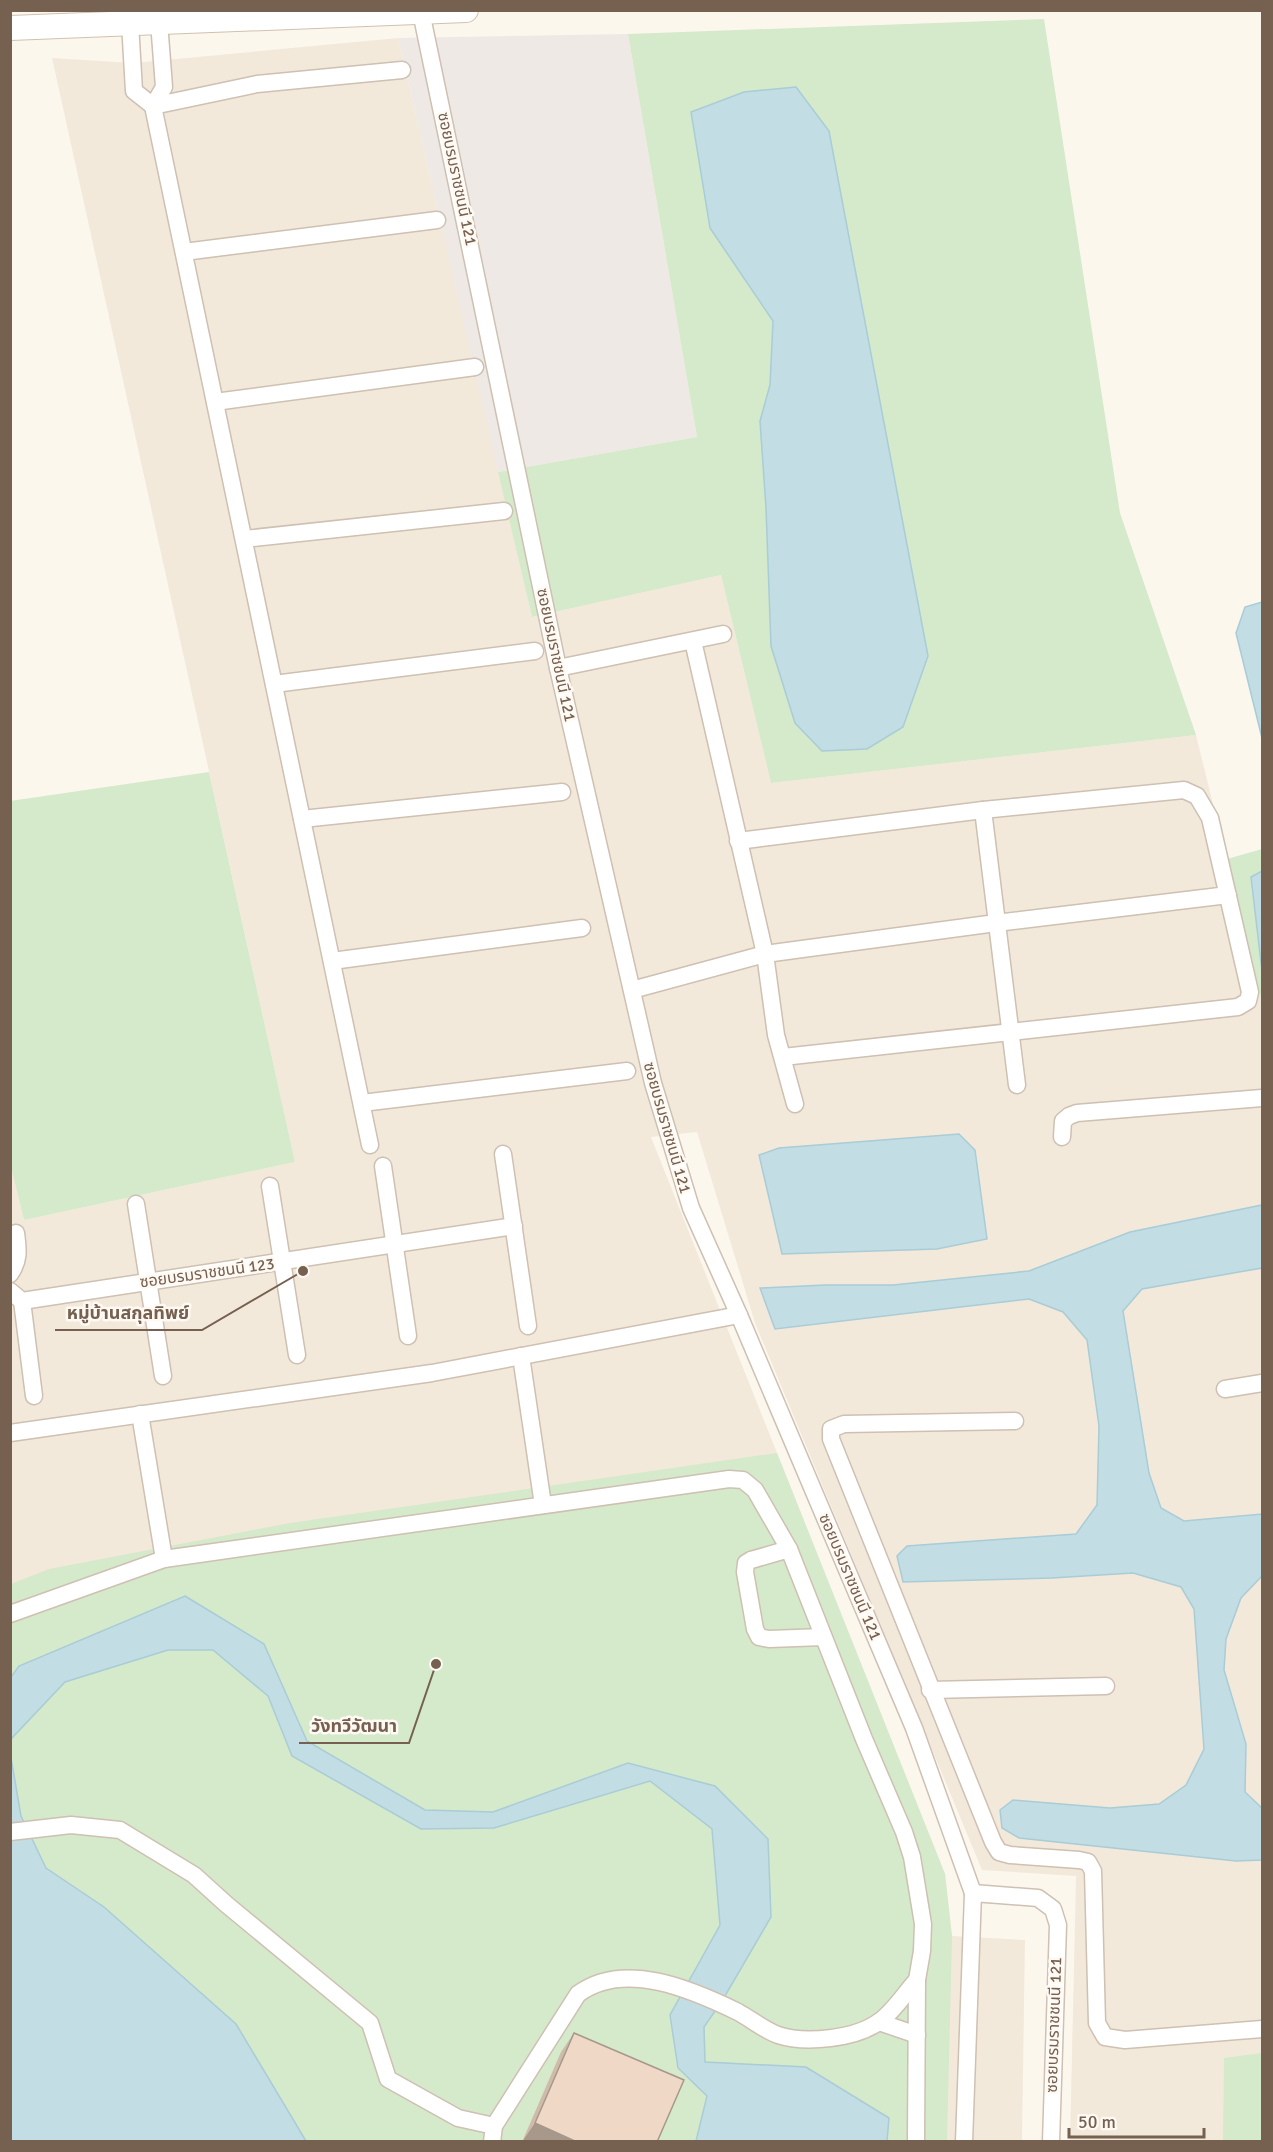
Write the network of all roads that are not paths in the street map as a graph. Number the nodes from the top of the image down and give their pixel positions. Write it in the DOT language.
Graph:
graph roads {
  1 [pos="466,10"];
  2 [pos="422,12"];
  3 [pos="159,22"];
  4 [pos="130,23"];
  5 [pos="10,28"];
  6 [pos="402,70"];
  7 [pos="153,106"];
  8 [pos="437,220"];
  9 [pos="184,252"];
  10 [pos="475,367"];
  11 [pos="215,402"];
  12 [pos="504,511"];
  13 [pos="244,540"];
  14 [pos="723,634"];
  15 [pos="693,641"];
  16 [pos="535,651"];
  17 [pos="558,668"];
  18 [pos="274,684"];
  19 [pos="562,792"];
  20 [pos="983,810"];
  21 [pos="302,819"];
  22 [pos="738,841"];
  23 [pos="1228,895"];
  24 [pos="996,923"];
  25 [pos="582,928"];
  26 [pos="765,954"];
  27 [pos="332,961"];
  28 [pos="632,990"];
  29 [pos="1011,1031"];
  30 [pos="783,1057"];
  31 [pos="627,1071"];
  32 [pos="1017,1085"];
  33 [pos="1263,1098"];
  34 [pos="362,1103"];
  35 [pos="795,1104"];
  36 [pos="1062,1137"];
  37 [pos="370,1145"];
  38 [pos="504,1154"];
  39 [pos="383,1166"];
  40 [pos="270,1186"];
  41 [pos="136,1204"];
  42 [pos="514,1226"];
  43 [pos="16,1233"];
  44 [pos="394,1246"];
  45 [pos="282,1262"];
  46 [pos="10,1274"];
  47 [pos="148,1281"];
  48 [pos="16,1296"];
  49 [pos="739,1315"];
  50 [pos="528,1326"];
  51 [pos="408,1336"];
  52 [pos="297,1355"];
  53 [pos="521,1356"];
  54 [pos="164,1376"];
  55 [pos="1263,1383"];
  56 [pos="1225,1389"];
  57 [pos="34,1396"];
  58 [pos="140,1414"];
  59 [pos="1015,1421"];
  60 [pos="10,1432"];
  61 [pos="543,1505"];
  62 [pos="789,1549"];
  63 [pos="164,1559"];
  64 [pos="10,1614"];
  65 [pos="823,1637"];
  66 [pos="1106,1686"];
  67 [pos="930,1690"];
  68 [pos="10,1832"];
  69 [pos="973,1893"];
  70 [pos="917,1980"];
  71 [pos="879,2022"];
  72 [pos="1263,2029"];
  73 [pos="917,2035"];
  74 [pos="493,2134"];
  75 [pos="916,2142"];
  76 [pos="964,2142"];
  77 [pos="1051,2142"];
  1 -- 2 [label="main road"];
  2 -- 3 [label="main road"];
  2 -- 17 [label="street, ซอยบรมราชชนนี 121"];
  3 -- 4 [label="main road"];
  3 -- 7 [label="street"];
  4 -- 5 [label="main road"];
  4 -- 7 [label="street"];
  6 -- 7 [label="street"];
  7 -- 9 [label="street"];
  8 -- 9 [label="street"];
  9 -- 11 [label="street"];
  10 -- 11 [label="street"];
  11 -- 13 [label="street"];
  12 -- 13 [label="street"];
  13 -- 18 [label="street"];
  14 -- 15 [label="street"];
  15 -- 17 [label="street"];
  15 -- 22 [label="street"];
  16 -- 18 [label="street"];
  17 -- 28 [label="street, ซอยบรมราชชนนี 121"];
  18 -- 21 [label="street"];
  19 -- 21 [label="street"];
  20 -- 22 [label="street"];
  20 -- 23 [label="street"];
  20 -- 24 [label="street"];
  21 -- 27 [label="street"];
  22 -- 26 [label="street"];
  23 -- 24 [label="street"];
  23 -- 29 [label="street"];
  24 -- 26 [label="street"];
  24 -- 29 [label="street"];
  25 -- 27 [label="street"];
  26 -- 28 [label="street"];
  26 -- 30 [label="street"];
  27 -- 34 [label="street"];
  28 -- 49 [label="street, ซอยบรมราชชนนี 121"];
  29 -- 30 [label="street"];
  29 -- 32 [label="street"];
  30 -- 35 [label="street"];
  31 -- 34 [label="street"];
  33 -- 36 [label="street"];
  34 -- 37 [label="street"];
  38 -- 42 [label="street"];
  39 -- 44 [label="street"];
  40 -- 45 [label="street"];
  41 -- 47 [label="street"];
  42 -- 44 [label="street, ซอยบรมราชชนนี 123"];
  42 -- 50 [label="street"];
  43 -- 46 [label="street"];
  44 -- 45 [label="street, ซอยบรมราชชนนี 123"];
  44 -- 51 [label="street"];
  45 -- 47 [label="street, ซอยบรมราชชนนี 123"];
  45 -- 52 [label="street"];
  47 -- 48 [label="street, ซอยบรมราชชนนี 123"];
  47 -- 54 [label="street"];
  48 -- 57 [label="street"];
  49 -- 53 [label="street"];
  49 -- 69 [label="street, ซอยบรมราชชนนี 121"];
  53 -- 58 [label="street"];
  53 -- 61 [label="street"];
  55 -- 56 [label="street"];
  58 -- 60 [label="street"];
  58 -- 63 [label="street"];
  59 -- 67 [label="street"];
  61 -- 62 [label="street"];
  61 -- 63 [label="street"];
  62 -- 65 [label="street"];
  62 -- 65 [label="street"];
  63 -- 64 [label="street"];
  65 -- 70 [label="street"];
  66 -- 67 [label="street"];
  67 -- 72 [label="street"];
  68 -- 74 [label="street"];
  69 -- 76 [label="street"];
  69 -- 77 [label="street, ซอยบรมราชชนนี 121"];
  70 -- 71 [label="street"];
  70 -- 73 [label="street"];
  71 -- 73 [label="street"];
  71 -- 74 [label="street"];
  73 -- 75 [label="street"];
}
